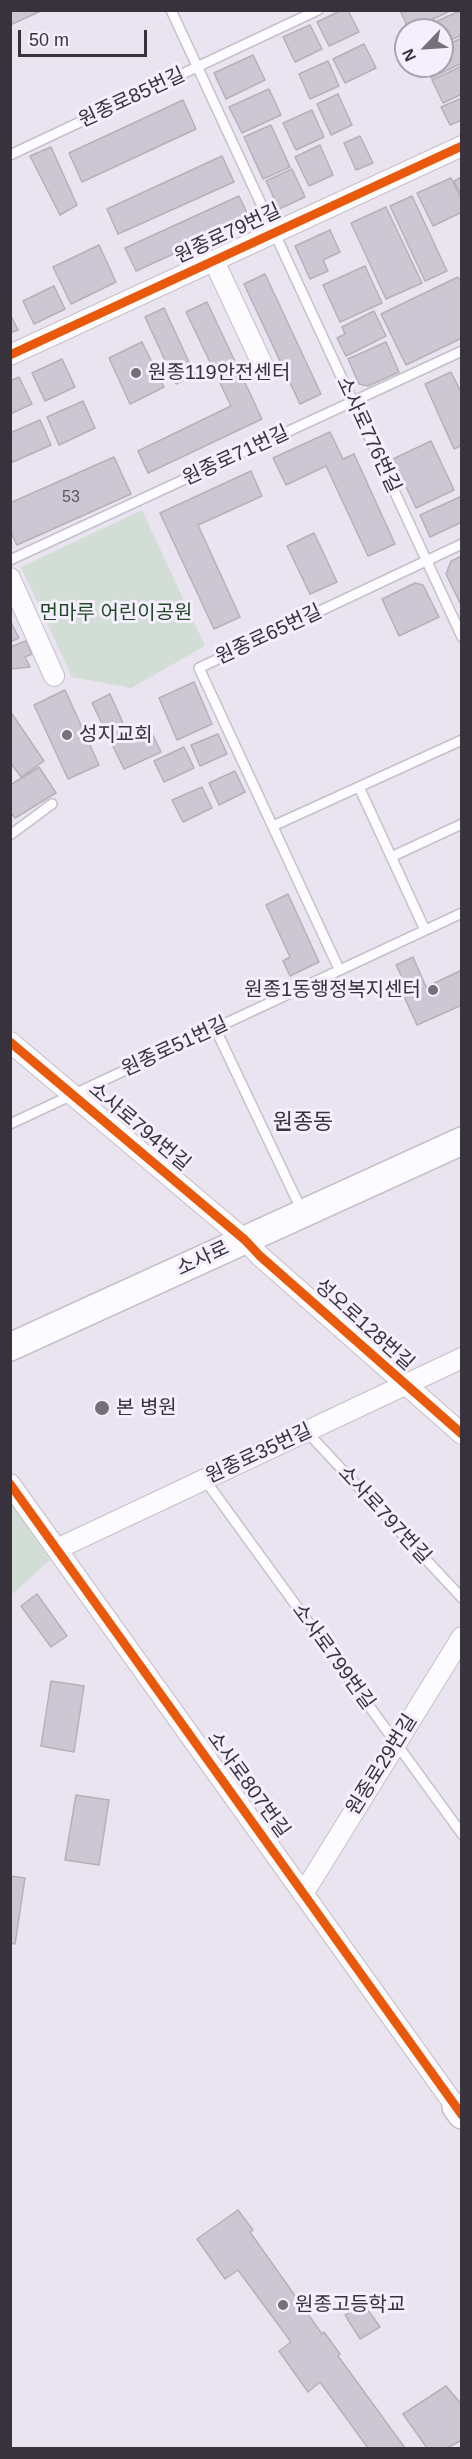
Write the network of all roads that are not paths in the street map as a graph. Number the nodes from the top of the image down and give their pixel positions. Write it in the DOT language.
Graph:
graph roads {
  1 [pos="171,10"];
  2 [pos="318,10"];
  3 [pos="197,67"];
  4 [pos="462,146"];
  5 [pos="10,155"];
  6 [pos="274,233"];
  7 [pos="214,261"];
  8 [pos="462,351"];
  9 [pos="10,356"];
  10 [pos="265,370"];
  11 [pos="352,402"];
  12 [pos="462,544"];
  13 [pos="10,560"];
  14 [pos="426,560"];
  15 [pos="10,578"];
  16 [pos="462,637"];
  17 [pos="54,676"];
  18 [pos="462,740"];
  19 [pos="359,787"];
  20 [pos="52,804"];
  21 [pos="462,824"];
  22 [pos="273,826"];
  23 [pos="10,835"];
  24 [pos="392,856"];
  25 [pos="462,913"];
  26 [pos="425,930"];
  27 [pos="339,969"];
  28 [pos="215,1028"];
  29 [pos="10,1042"];
  30 [pos="73,1095"];
  31 [pos="10,1124"];
  32 [pos="462,1141"];
  33 [pos="303,1213"];
  34 [pos="244,1240"];
  35 [pos="10,1347"];
  36 [pos="462,1358"];
  37 [pos="404,1385"];
  38 [pos="307,1432"];
  39 [pos="462,1434"];
  40 [pos="205,1480"];
  41 [pos="10,1484"];
  42 [pos="57,1549"];
  43 [pos="462,1598"];
  44 [pos="462,1637"];
  45 [pos="395,1742"];
  46 [pos="462,1834"];
  47 [pos="303,1894"];
  48 [pos="460,2109"];
  1 -- 3 [label="lane, 소사로776번길"];
  2 -- 3 [label="lane, 원종로85번길"];
  3 -- 5 [label="lane, 원종로85번길"];
  3 -- 6 [label="lane, 소사로776번길"];
  4 -- 6 [label="street, 원종로79번길"];
  6 -- 7 [label="street, 원종로79번길"];
  6 -- 11 [label="lane, 소사로776번길"];
  7 -- 9 [label="street, 원종로79번길"];
  7 -- 10 [label="street"];
  8 -- 11 [label="lane, 원종로71번길"];
  11 -- 13 [label="lane, 원종로71번길"];
  11 -- 14 [label="lane, 소사로776번길"];
  12 -- 14 [label="lane, 원종로65번길"];
  14 -- 16 [label="lane, 소사로776번길"];
  14 -- 22 [label="lane, 원종로65번길"];
  15 -- 17 [label="street"];
  18 -- 19 [label="lane"];
  19 -- 22 [label="lane"];
  19 -- 24 [label="lane"];
  20 -- 23 [label="lane"];
  21 -- 24 [label="lane"];
  22 -- 27 [label="lane"];
  24 -- 26 [label="lane"];
  25 -- 26 [label="lane, 원종로51번길"];
  26 -- 27 [label="lane, 원종로51번길"];
  27 -- 28 [label="lane, 원종로51번길"];
  28 -- 30 [label="lane, 원종로51번길"];
  28 -- 33 [label="lane"];
  29 -- 30 [label="street, 소사로794번길"];
  30 -- 31 [label="lane, 원종로51번길"];
  30 -- 34 [label="street, 소사로794번길"];
  32 -- 33 [label="street, 소사로"];
  33 -- 34 [label="street, 소사로"];
  34 -- 35 [label="street, 소사로"];
  34 -- 37 [label="street, 성오로128번길"];
  36 -- 37 [label="street, 원종로35번길"];
  37 -- 38 [label="street, 원종로35번길"];
  37 -- 39 [label="street, 성오로128번길"];
  38 -- 40 [label="street, 원종로35번길"];
  38 -- 43 [label="lane, 소사로797번길"];
  40 -- 42 [label="street, 원종로35번길"];
  40 -- 45 [label="lane, 소사로799번길"];
  41 -- 42 [label="street, 소사로807번길"];
  42 -- 47 [label="street, 소사로807번길"];
  44 -- 45 [label="street, 원종로29번길"];
  45 -- 46 [label="lane, 소사로799번길"];
  45 -- 47 [label="street, 원종로29번길"];
  47 -- 48 [label="street, 소사로807번길"];
}
